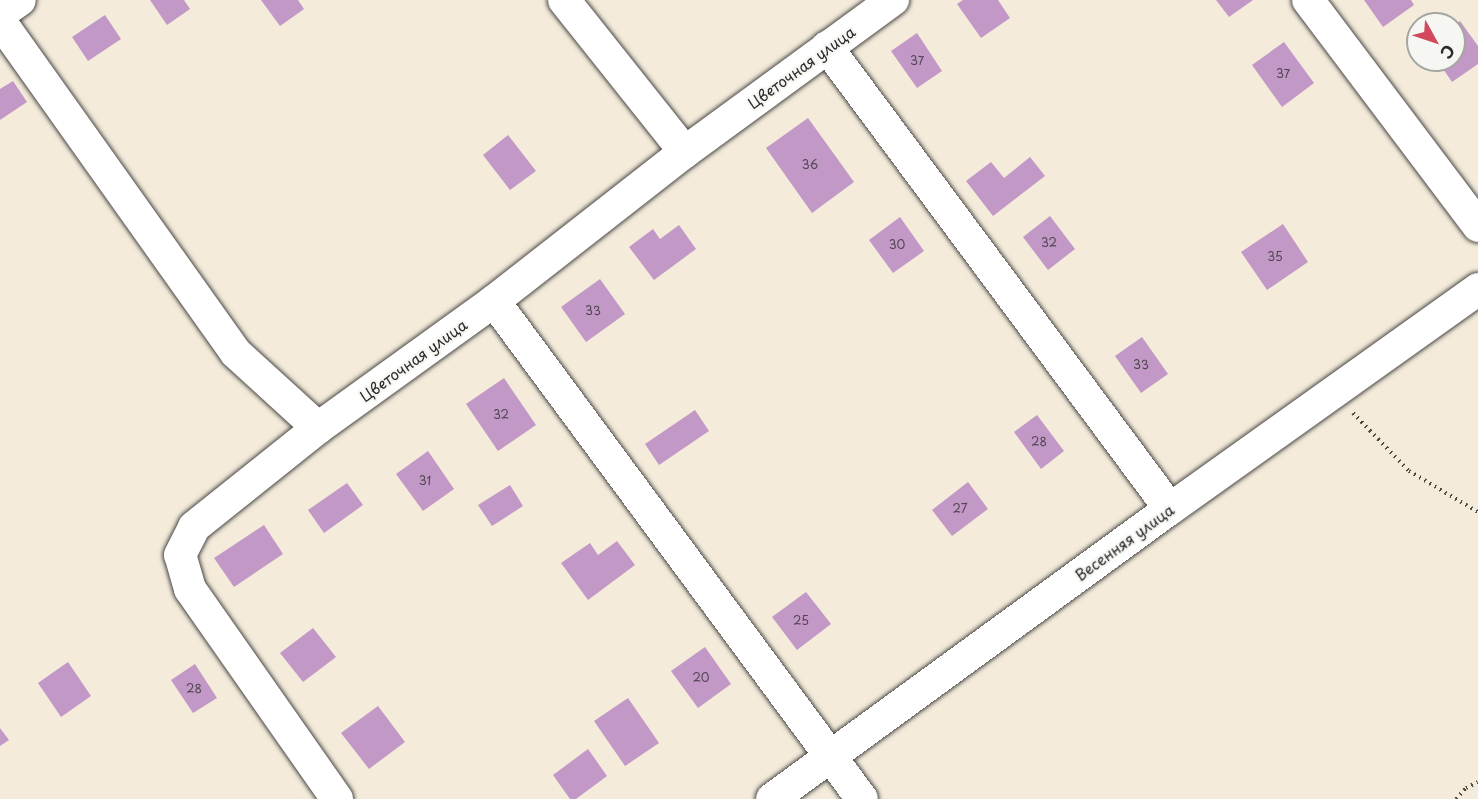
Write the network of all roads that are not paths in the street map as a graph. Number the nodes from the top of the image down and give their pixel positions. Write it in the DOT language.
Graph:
graph roads {
  1 [pos="20,0"];
  2 [pos="564,0"];
  3 [pos="892,0"];
  4 [pos="1308,0"];
  5 [pos="0,14"];
  6 [pos="0,21"];
  7 [pos="827,47"];
  8 [pos="686,152"];
  9 [pos="1478,226"];
  10 [pos="1478,289"];
  11 [pos="494,301"];
  12 [pos="318,428"];
  13 [pos="1170,508"];
  14 [pos="831,755"];
  15 [pos="337,799"];
  16 [pos="772,799"];
  17 [pos="861,799"];
  1 -- 5 [label="street"];
  2 -- 8 [label="street"];
  3 -- 7 [label="street, Цветочная улица"];
  4 -- 9 [label="street"];
  6 -- 12 [label="street"];
  7 -- 8 [label="street, Цветочная улица"];
  7 -- 13 [label="street"];
  8 -- 11 [label="street, Цветочная улица"];
  10 -- 13 [label="street, Весенняя улица"];
  11 -- 12 [label="street, Цветочная улица"];
  11 -- 14 [label="street"];
  12 -- 15 [label="street, Цветочная улица"];
  13 -- 14 [label="street, Весенняя улица"];
  14 -- 16 [label="street, Весенняя улица"];
  14 -- 17 [label="street"];
}
